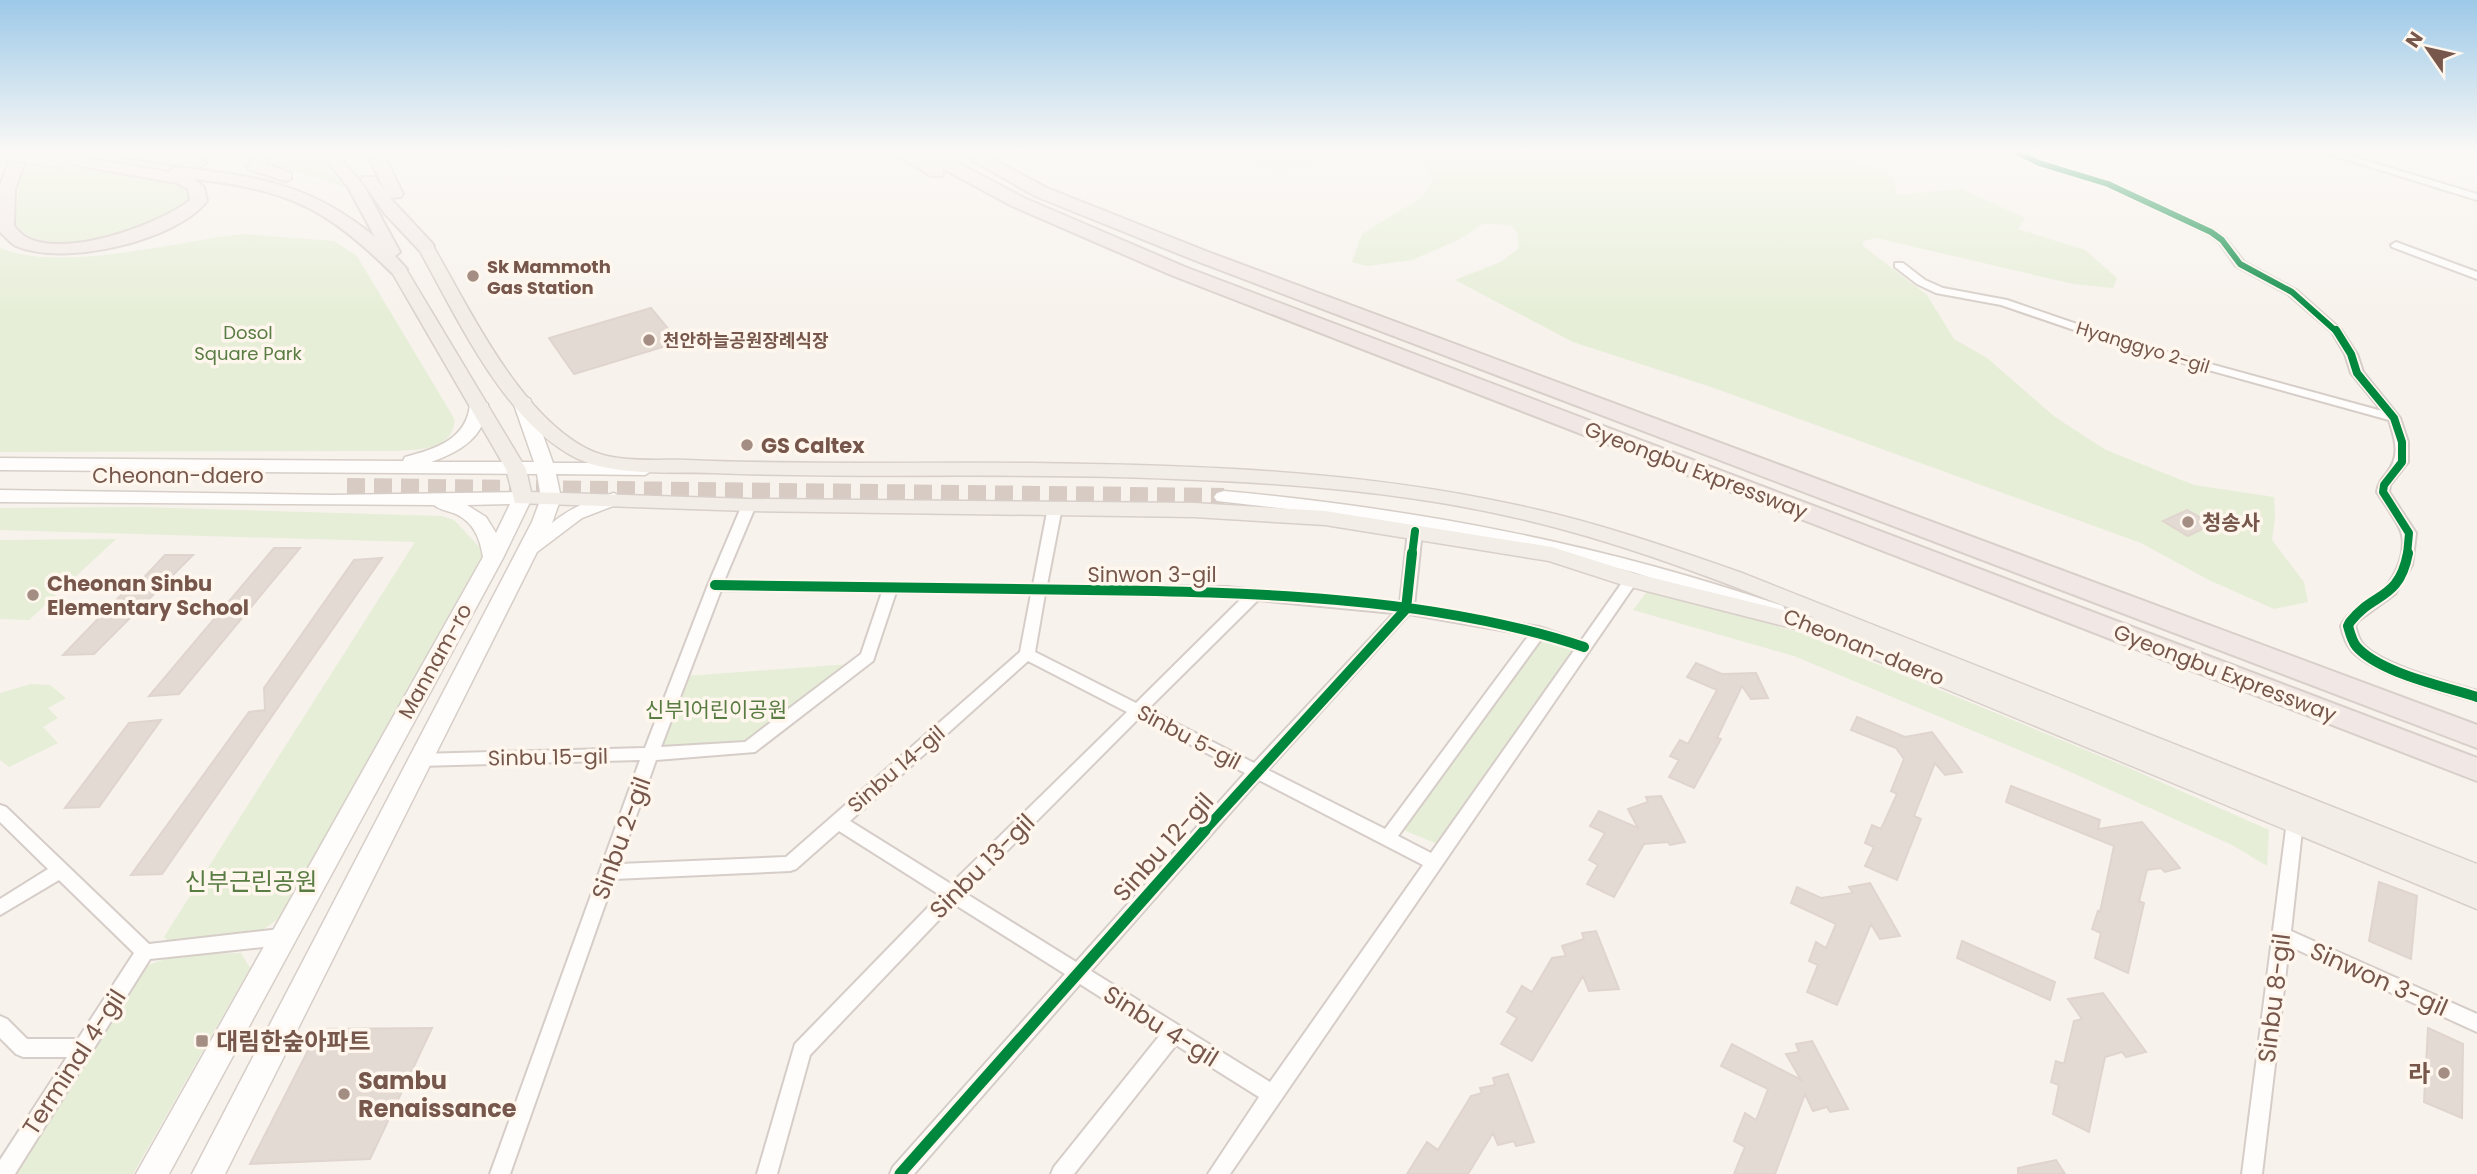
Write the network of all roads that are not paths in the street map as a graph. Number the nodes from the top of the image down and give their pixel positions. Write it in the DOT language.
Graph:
graph roads {
  1 [pos="3,206"];
  2 [pos="193,206"];
  3 [pos="323,206"];
  4 [pos="351,206"];
  5 [pos="369,206"];
  6 [pos="391,206"];
  7 [pos="401,206"];
  8 [pos="1013,206"];
  9 [pos="1027,206"];
  10 [pos="1076,206"];
  11 [pos="2154,206"];
  12 [pos="2396,245"];
  13 [pos="425,246"];
  14 [pos="1899,265"];
  15 [pos="398,269"];
  16 [pos="1178,271"];
  17 [pos="2477,276"];
  18 [pos="521,399"];
  19 [pos="479,404"];
  20 [pos="2394,418"];
  21 [pos="0,464"];
  22 [pos="376,467"];
  23 [pos="726,468"];
  24 [pos="516,469"];
  25 [pos="546,469"];
  26 [pos="760,469"];
  27 [pos="988,470"];
  28 [pos="0,473"];
  29 [pos="0,484"];
  30 [pos="0,496"];
  31 [pos="522,498"];
  32 [pos="551,498"];
  33 [pos="614,499"];
  34 [pos="404,500"];
  35 [pos="329,501"];
  36 [pos="749,505"];
  37 [pos="1055,507"];
  38 [pos="1183,510"];
  39 [pos="1415,531"];
  40 [pos="493,558"];
  41 [pos="522,561"];
  42 [pos="1631,580"];
  43 [pos="715,585"];
  44 [pos="890,588"];
  45 [pos="1039,590"];
  46 [pos="1771,593"];
  47 [pos="1255,594"];
  48 [pos="1406,609"];
  49 [pos="1818,627"];
  50 [pos="1539,632"];
  51 [pos="1584,648"];
  52 [pos="1027,654"];
  53 [pos="2477,697"];
  54 [pos="1137,710"];
  55 [pos="2477,737"];
  56 [pos="651,754"];
  57 [pos="419,760"];
  58 [pos="2477,770"];
  59 [pos="1256,772"];
  60 [pos="0,812"];
  61 [pos="836,821"];
  62 [pos="2295,821"];
  63 [pos="1387,839"];
  64 [pos="1433,862"];
  65 [pos="60,871"];
  66 [pos="609,872"];
  67 [pos="2477,876"];
  68 [pos="952,895"];
  69 [pos="2477,897"];
  70 [pos="0,908"];
  71 [pos="2282,935"];
  72 [pos="281,937"];
  73 [pos="145,952"];
  74 [pos="1076,973"];
  75 [pos="2477,1023"];
  76 [pos="0,1025"];
  77 [pos="1172,1035"];
  78 [pos="82,1048"];
  79 [pos="1273,1095"];
  80 [pos="2,1174"];
  81 [pos="152,1174"];
  82 [pos="208,1174"];
  83 [pos="500,1174"];
  84 [pos="767,1174"];
  85 [pos="900,1174"];
  86 [pos="1061,1174"];
  87 [pos="1218,1174"];
  88 [pos="2252,1174"];
  1 -- 2 [label="highway"];
  3 -- 15 [label="highway"];
  4 -- 15 [label="highway"];
  5 -- 15 [label="highway"];
  6 -- 13 [label="highway"];
  7 -- 13 [label="highway"];
  8 -- 16 [label="highway"];
  9 -- 16 [label="highway, Gyeongbu Expressway"];
  10 -- 55 [label="highway, Gyeongbu Expressway"];
  11 -- 20 [label="street"];
  12 -- 17 [label="street"];
  13 -- 18 [label="main road"];
  14 -- 20 [label="street, Hyanggyo 2-gil"];
  15 -- 19 [label="main road"];
  16 -- 58 [label="highway, Gyeongbu Expressway"];
  18 -- 23 [label="main road"];
  18 -- 25 [label="main road"];
  19 -- 22 [label="main road"];
  19 -- 24 [label="main road"];
  20 -- 53 [label="street"];
  21 -- 22 [label="main road"];
  22 -- 24 [label="main road"];
  22 -- 35 [label="main road"];
  23 -- 25 [label="main road"];
  23 -- 26 [label="main road"];
  24 -- 25 [label="main road"];
  24 -- 31 [label="main road"];
  25 -- 32 [label="main road"];
  26 -- 27 [label="main road"];
  26 -- 36 [label="main road"];
  27 -- 38 [label="main road"];
  27 -- 46 [label="main road"];
  28 -- 29 [label="main road, Cheonan-daero"];
  30 -- 35 [label="main road"];
  31 -- 32 [label="main road"];
  31 -- 34 [label="main road"];
  31 -- 40 [label="main road, Mannam-ro"];
  32 -- 33 [label="main road"];
  32 -- 41 [label="main road, Mannam-ro"];
  33 -- 36 [label="main road"];
  33 -- 41 [label="main road"];
  34 -- 35 [label="main road"];
  34 -- 40 [label="main road"];
  36 -- 37 [label="main road"];
  36 -- 43 [label="street, Sinbu 2-gil"];
  37 -- 38 [label="main road"];
  37 -- 45 [label="street"];
  38 -- 39 [label="main road"];
  39 -- 42 [label="main road"];
  39 -- 48 [label="street"];
  40 -- 72 [label="main road, Mannam-ro"];
  41 -- 57 [label="main road, Mannam-ro"];
  42 -- 49 [label="main road"];
  42 -- 51 [label="street"];
  43 -- 44 [label="street, Sinwon 3-gil"];
  43 -- 56 [label="street, Sinbu 2-gil"];
  44 -- 45 [label="street, Sinwon 3-gil"];
  44 -- 56 [label="street, Sinbu 15-gil"];
  45 -- 47 [label="street, Sinwon 3-gil"];
  45 -- 52 [label="street"];
  46 -- 49 [label="main road, Cheonan-daero"];
  46 -- 67 [label="main road, Cheonan-daero"];
  47 -- 48 [label="street, Sinwon 3-gil"];
  47 -- 54 [label="street, Sinbu 13-gil"];
  48 -- 50 [label="street, Sinwon 3-gil"];
  48 -- 59 [label="street, Sinbu 12-gil"];
  49 -- 62 [label="main road, Cheonan-daero"];
  50 -- 51 [label="street, Sinwon 3-gil"];
  50 -- 63 [label="street"];
  51 -- 64 [label="street"];
  52 -- 54 [label="street, Sinbu 5-gil"];
  52 -- 61 [label="street, Sinbu 14-gil"];
  54 -- 59 [label="street, Sinbu 5-gil"];
  54 -- 68 [label="street, Sinbu 13-gil"];
  56 -- 57 [label="street, Sinbu 15-gil"];
  56 -- 66 [label="street, Sinbu 2-gil"];
  57 -- 82 [label="main road, Mannam-ro"];
  59 -- 63 [label="street, Sinbu 5-gil"];
  59 -- 74 [label="street, Sinbu 12-gil"];
  60 -- 65 [label="street"];
  61 -- 66 [label="street, Sinbu 14-gil"];
  61 -- 68 [label="street, Sinbu 4-gil"];
  62 -- 69 [label="main road, Cheonan-daero"];
  62 -- 71 [label="street, Sinbu 8-gil"];
  63 -- 64 [label="street, Sinbu 5-gil"];
  64 -- 79 [label="street"];
  65 -- 70 [label="street"];
  65 -- 73 [label="street"];
  66 -- 83 [label="street, Sinbu 2-gil"];
  68 -- 74 [label="street, Sinbu 4-gil"];
  68 -- 84 [label="street, Sinbu 13-gil"];
  71 -- 75 [label="street, Sinwon 3-gil"];
  71 -- 88 [label="street, Sinbu 8-gil"];
  72 -- 73 [label="street"];
  72 -- 81 [label="main road, Mannam-ro"];
  73 -- 78 [label="street, Terminal 4-gil"];
  74 -- 77 [label="street, Sinbu 4-gil"];
  74 -- 85 [label="street, Sinbu 12-gil"];
  76 -- 78 [label="street"];
  77 -- 79 [label="street, Sinbu 4-gil"];
  77 -- 86 [label="street"];
  78 -- 80 [label="street, Terminal 4-gil"];
  79 -- 87 [label="street"];
}
